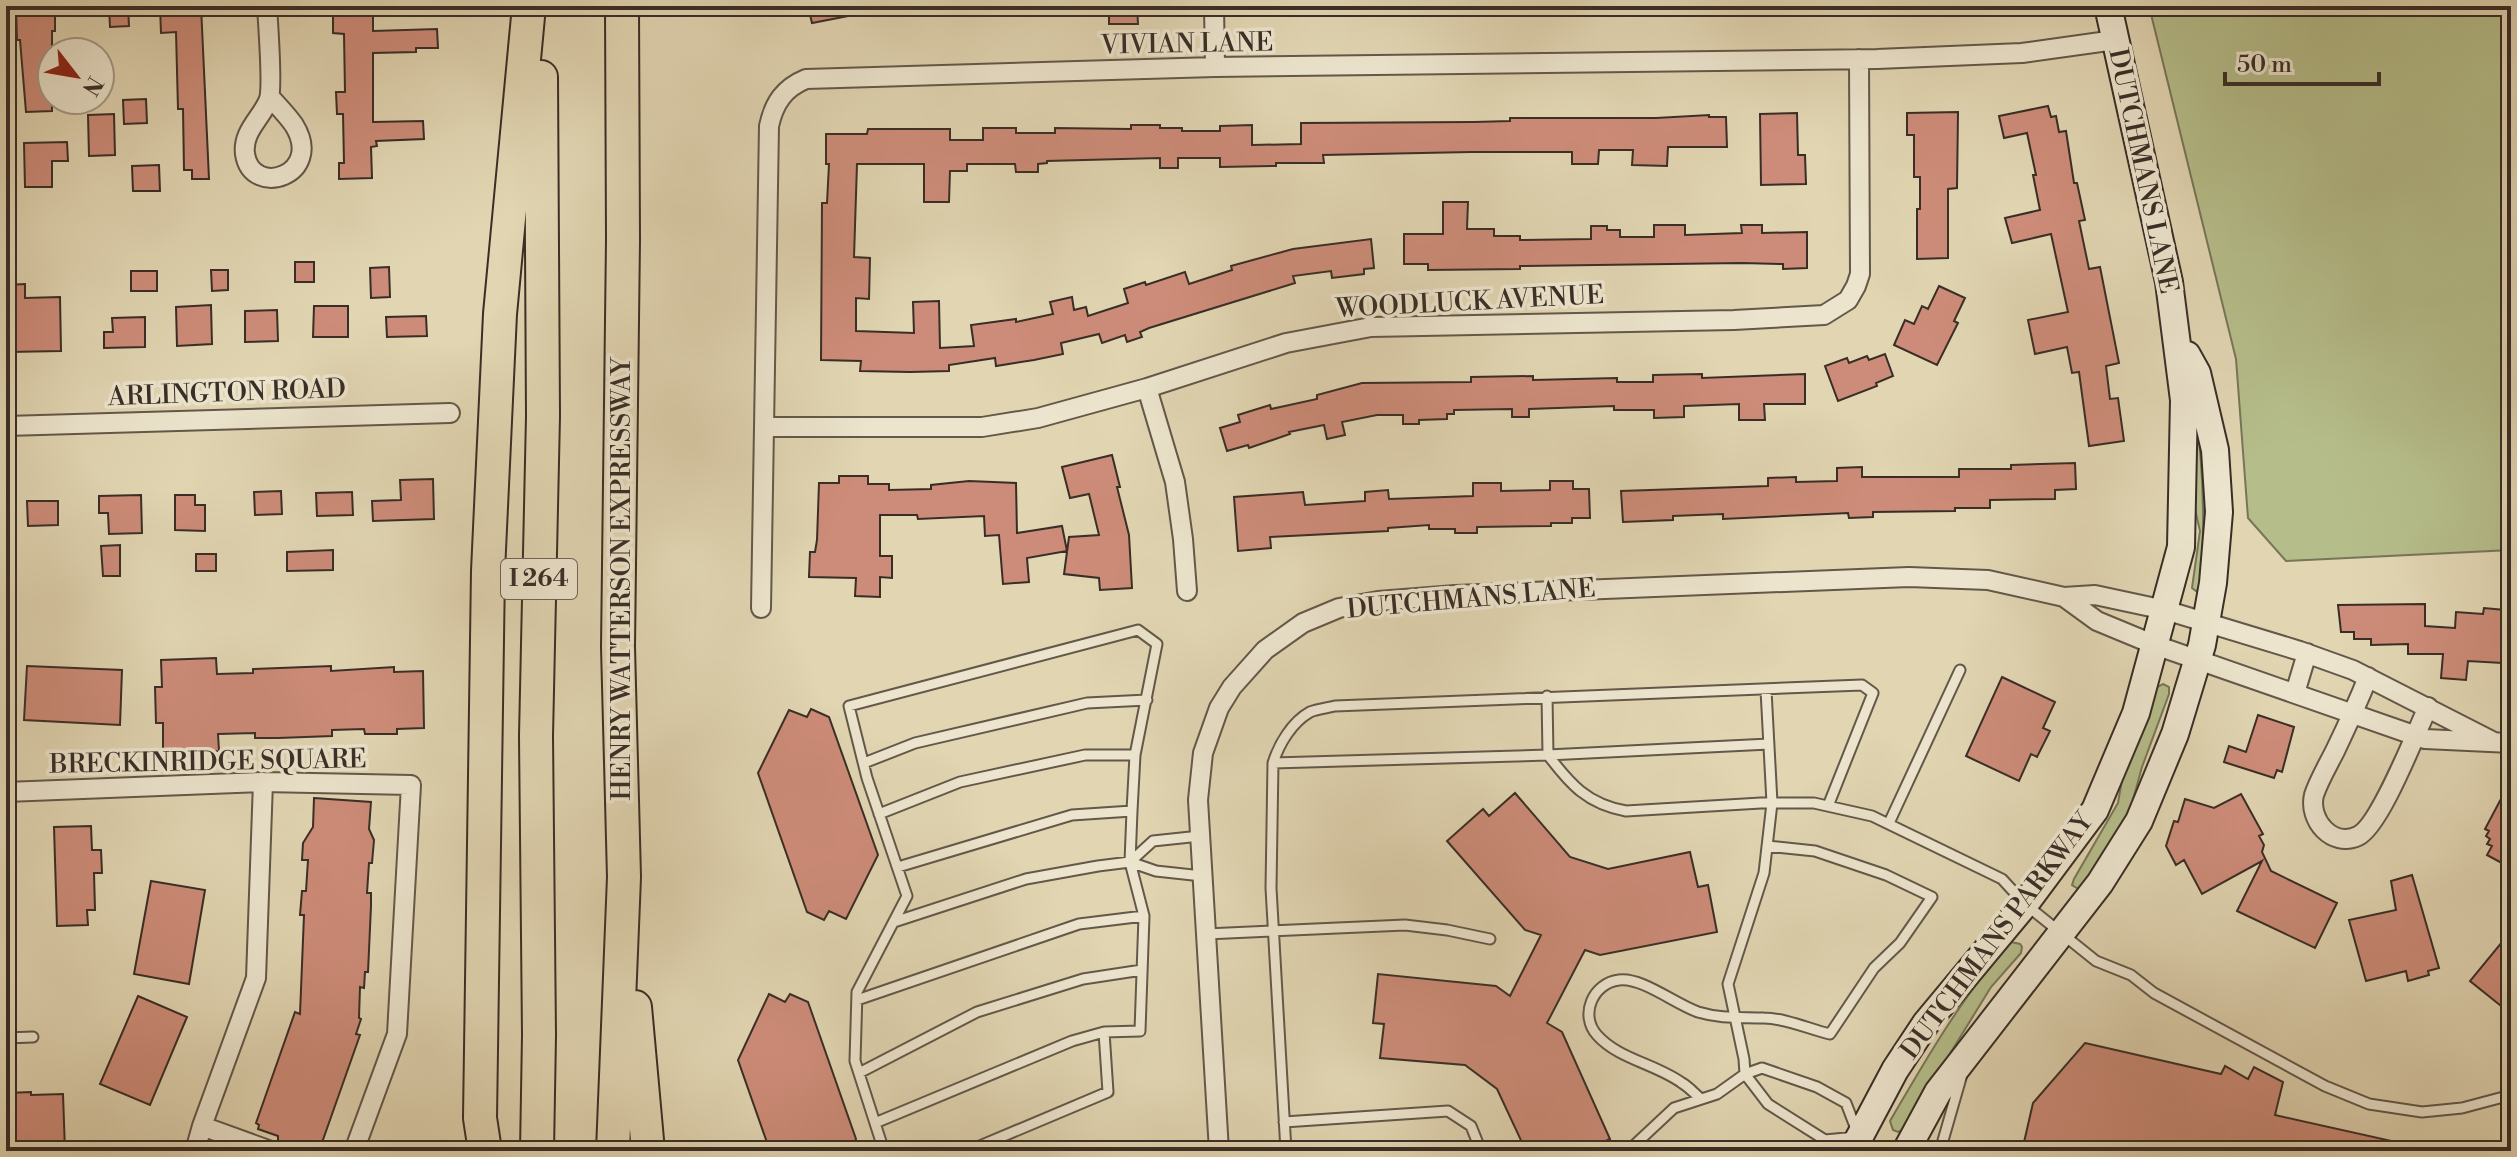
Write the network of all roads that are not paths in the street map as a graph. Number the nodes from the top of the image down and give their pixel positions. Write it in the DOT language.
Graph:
graph roads {
  1 [pos="267,6"];
  2 [pos="529,6"];
  3 [pos="540,6"];
  4 [pos="622,6"];
  5 [pos="1214,6"];
  6 [pos="2108,6"];
  7 [pos="2115,40"];
  8 [pos="1859,59"];
  9 [pos="1215,67"];
  10 [pos="270,97"];
  11 [pos="2176,337"];
  12 [pos="1147,388"];
  13 [pos="450,413"];
  14 [pos="6,426"];
  15 [pos="764,427"];
  16 [pos="1187,591"];
  17 [pos="2064,597"];
  18 [pos="761,608"];
  19 [pos="2165,610"];
  20 [pos="2206,622"];
  21 [pos="2155,645"];
  22 [pos="2307,653"];
  23 [pos="2197,660"];
  24 [pos="1960,670"];
  25 [pos="2368,677"];
  26 [pos="1766,690"];
  27 [pos="2295,693"];
  28 [pos="1547,696"];
  29 [pos="1147,700"];
  30 [pos="2428,707"];
  31 [pos="2353,713"];
  32 [pos="2414,736"];
  33 [pos="2502,742"];
  34 [pos="1769,744"];
  35 [pos="1135,755"];
  36 [pos="1548,755"];
  37 [pos="864,763"];
  38 [pos="1273,763"];
  39 [pos="263,782"];
  40 [pos="6,792"];
  41 [pos="1772,803"];
  42 [pos="1828,806"];
  43 [pos="1132,811"];
  44 [pos="879,814"];
  45 [pos="1889,823"];
  46 [pos="1200,836"];
  47 [pos="1767,846"];
  48 [pos="1130,862"];
  49 [pos="898,867"];
  50 [pos="1202,876"];
  51 [pos="624,877"];
  52 [pos="2025,904"];
  53 [pos="1144,916"];
  54 [pos="894,922"];
  55 [pos="1274,929"];
  56 [pos="2060,932"];
  57 [pos="1206,934"];
  58 [pos="1490,939"];
  59 [pos="1142,970"];
  60 [pos="857,1000"];
  61 [pos="1736,1020"];
  62 [pos="1104,1032"];
  63 [pos="33,1037"];
  64 [pos="6,1038"];
  65 [pos="1970,1050"];
  66 [pos="859,1073"];
  67 [pos="1745,1074"];
  68 [pos="2511,1095"];
  69 [pos="1701,1099"];
  70 [pos="480,1118"];
  71 [pos="1284,1122"];
  72 [pos="875,1123"];
  73 [pos="202,1126"];
  74 [pos="1861,1146"];
  75 [pos="195,1151"];
  76 [pos="271,1151"];
  77 [pos="354,1151"];
  78 [pos="469,1151"];
  79 [pos="485,1151"];
  80 [pos="537,1151"];
  81 [pos="613,1151"];
  82 [pos="648,1151"];
  83 [pos="884,1151"];
  84 [pos="968,1151"];
  85 [pos="1219,1151"];
  86 [pos="1286,1151"];
  87 [pos="1481,1151"];
  88 [pos="1628,1151"];
  89 [pos="1906,1151"];
  90 [pos="1940,1151"];
  1 -- 10 [label="street"];
  2 -- 70 [label="highway"];
  3 -- 80 [label="highway, I 264"];
  4 -- 51 [label="highway, HENRY WATTERSON EXPRESSWAY"];
  5 -- 9 [label="street"];
  6 -- 7 [label="main road, DUTCHMANS LANE"];
  7 -- 8 [label="street, VIVIAN LANE"];
  7 -- 11 [label="main road, DUTCHMANS LANE"];
  8 -- 9 [label="street, VIVIAN LANE"];
  8 -- 12 [label="street, WOODLUCK AVENUE"];
  9 -- 15 [label="street, VIVIAN LANE"];
  11 -- 19 [label="main road, DUTCHMANS PARKWAY"];
  11 -- 20 [label="main road, DUTCHMANS PARKWAY"];
  12 -- 15 [label="street, WOODLUCK AVENUE"];
  12 -- 16 [label="street"];
  13 -- 14 [label="street, ARLINGTON ROAD"];
  15 -- 18 [label="street, VIVIAN LANE"];
  17 -- 19 [label="street, DUTCHMANS LANE"];
  17 -- 21 [label="street, DUTCHMANS LANE"];
  17 -- 46 [label="street, DUTCHMANS LANE"];
  19 -- 20 [label="street, DUTCHMANS LANE"];
  19 -- 21 [label="main road, DUTCHMANS PARKWAY"];
  20 -- 22 [label="street, DUTCHMANS LANE"];
  20 -- 23 [label="main road, DUTCHMANS PARKWAY"];
  21 -- 23 [label="street, DUTCHMANS LANE"];
  21 -- 52 [label="main road, DUTCHMANS PARKWAY"];
  22 -- 25 [label="street, DUTCHMANS LANE"];
  22 -- 27 [label="street"];
  23 -- 27 [label="street, DUTCHMANS LANE"];
  23 -- 56 [label="main road, DUTCHMANS PARKWAY"];
  24 -- 45 [label="lane"];
  25 -- 30 [label="street, DUTCHMANS LANE"];
  25 -- 31 [label="street"];
  26 -- 28 [label="lane"];
  26 -- 34 [label="lane"];
  26 -- 42 [label="lane"];
  27 -- 31 [label="street, DUTCHMANS LANE"];
  28 -- 36 [label="lane"];
  28 -- 38 [label="lane"];
  29 -- 35 [label="lane"];
  29 -- 37 [label="lane"];
  29 -- 37 [label="lane"];
  30 -- 32 [label="street"];
  30 -- 33 [label="street, DUTCHMANS LANE"];
  31 -- 32 [label="street, DUTCHMANS LANE"];
  31 -- 32 [label="street"];
  32 -- 33 [label="street, DUTCHMANS LANE"];
  34 -- 36 [label="lane"];
  34 -- 41 [label="lane"];
  35 -- 43 [label="lane"];
  35 -- 44 [label="lane"];
  36 -- 38 [label="lane"];
  36 -- 41 [label="lane"];
  37 -- 44 [label="lane"];
  38 -- 55 [label="lane"];
  39 -- 40 [label="street, BRECKINRIDGE SQUARE"];
  39 -- 73 [label="street"];
  39 -- 77 [label="street, BRECKINRIDGE SQUARE"];
  41 -- 42 [label="lane"];
  41 -- 47 [label="lane"];
  42 -- 45 [label="lane"];
  43 -- 48 [label="lane"];
  43 -- 49 [label="lane"];
  44 -- 49 [label="lane"];
  45 -- 52 [label="lane"];
  46 -- 48 [label="lane"];
  46 -- 50 [label="street, DUTCHMANS LANE"];
  47 -- 61 [label="lane"];
  47 -- 61 [label="lane"];
  48 -- 50 [label="lane"];
  48 -- 53 [label="lane"];
  48 -- 54 [label="lane"];
  49 -- 54 [label="lane"];
  50 -- 57 [label="street, DUTCHMANS LANE"];
  51 -- 81 [label="highway, HENRY WATTERSON EXPRESSWAY"];
  51 -- 82 [label="highway"];
  52 -- 56 [label="lane"];
  52 -- 74 [label="main road, DUTCHMANS PARKWAY"];
  53 -- 59 [label="lane"];
  53 -- 60 [label="lane"];
  54 -- 60 [label="lane"];
  55 -- 57 [label="lane"];
  55 -- 58 [label="lane"];
  55 -- 71 [label="lane"];
  56 -- 65 [label="main road, DUTCHMANS PARKWAY"];
  56 -- 68 [label="lane"];
  57 -- 85 [label="street, DUTCHMANS LANE"];
  59 -- 62 [label="lane"];
  59 -- 66 [label="lane"];
  60 -- 66 [label="lane"];
  61 -- 67 [label="lane"];
  61 -- 69 [label="lane"];
  62 -- 72 [label="lane"];
  62 -- 84 [label="lane"];
  63 -- 64 [label="lane"];
  65 -- 89 [label="main road, DUTCHMANS PARKWAY"];
  65 -- 90 [label="lane"];
  66 -- 72 [label="lane"];
  67 -- 69 [label="lane"];
  67 -- 74 [label="lane"];
  67 -- 74 [label="lane"];
  69 -- 88 [label="lane"];
  70 -- 78 [label="highway"];
  70 -- 79 [label="highway"];
  71 -- 86 [label="lane"];
  71 -- 87 [label="lane"];
  72 -- 83 [label="lane"];
  73 -- 75 [label="street"];
  73 -- 76 [label="street"];
}
